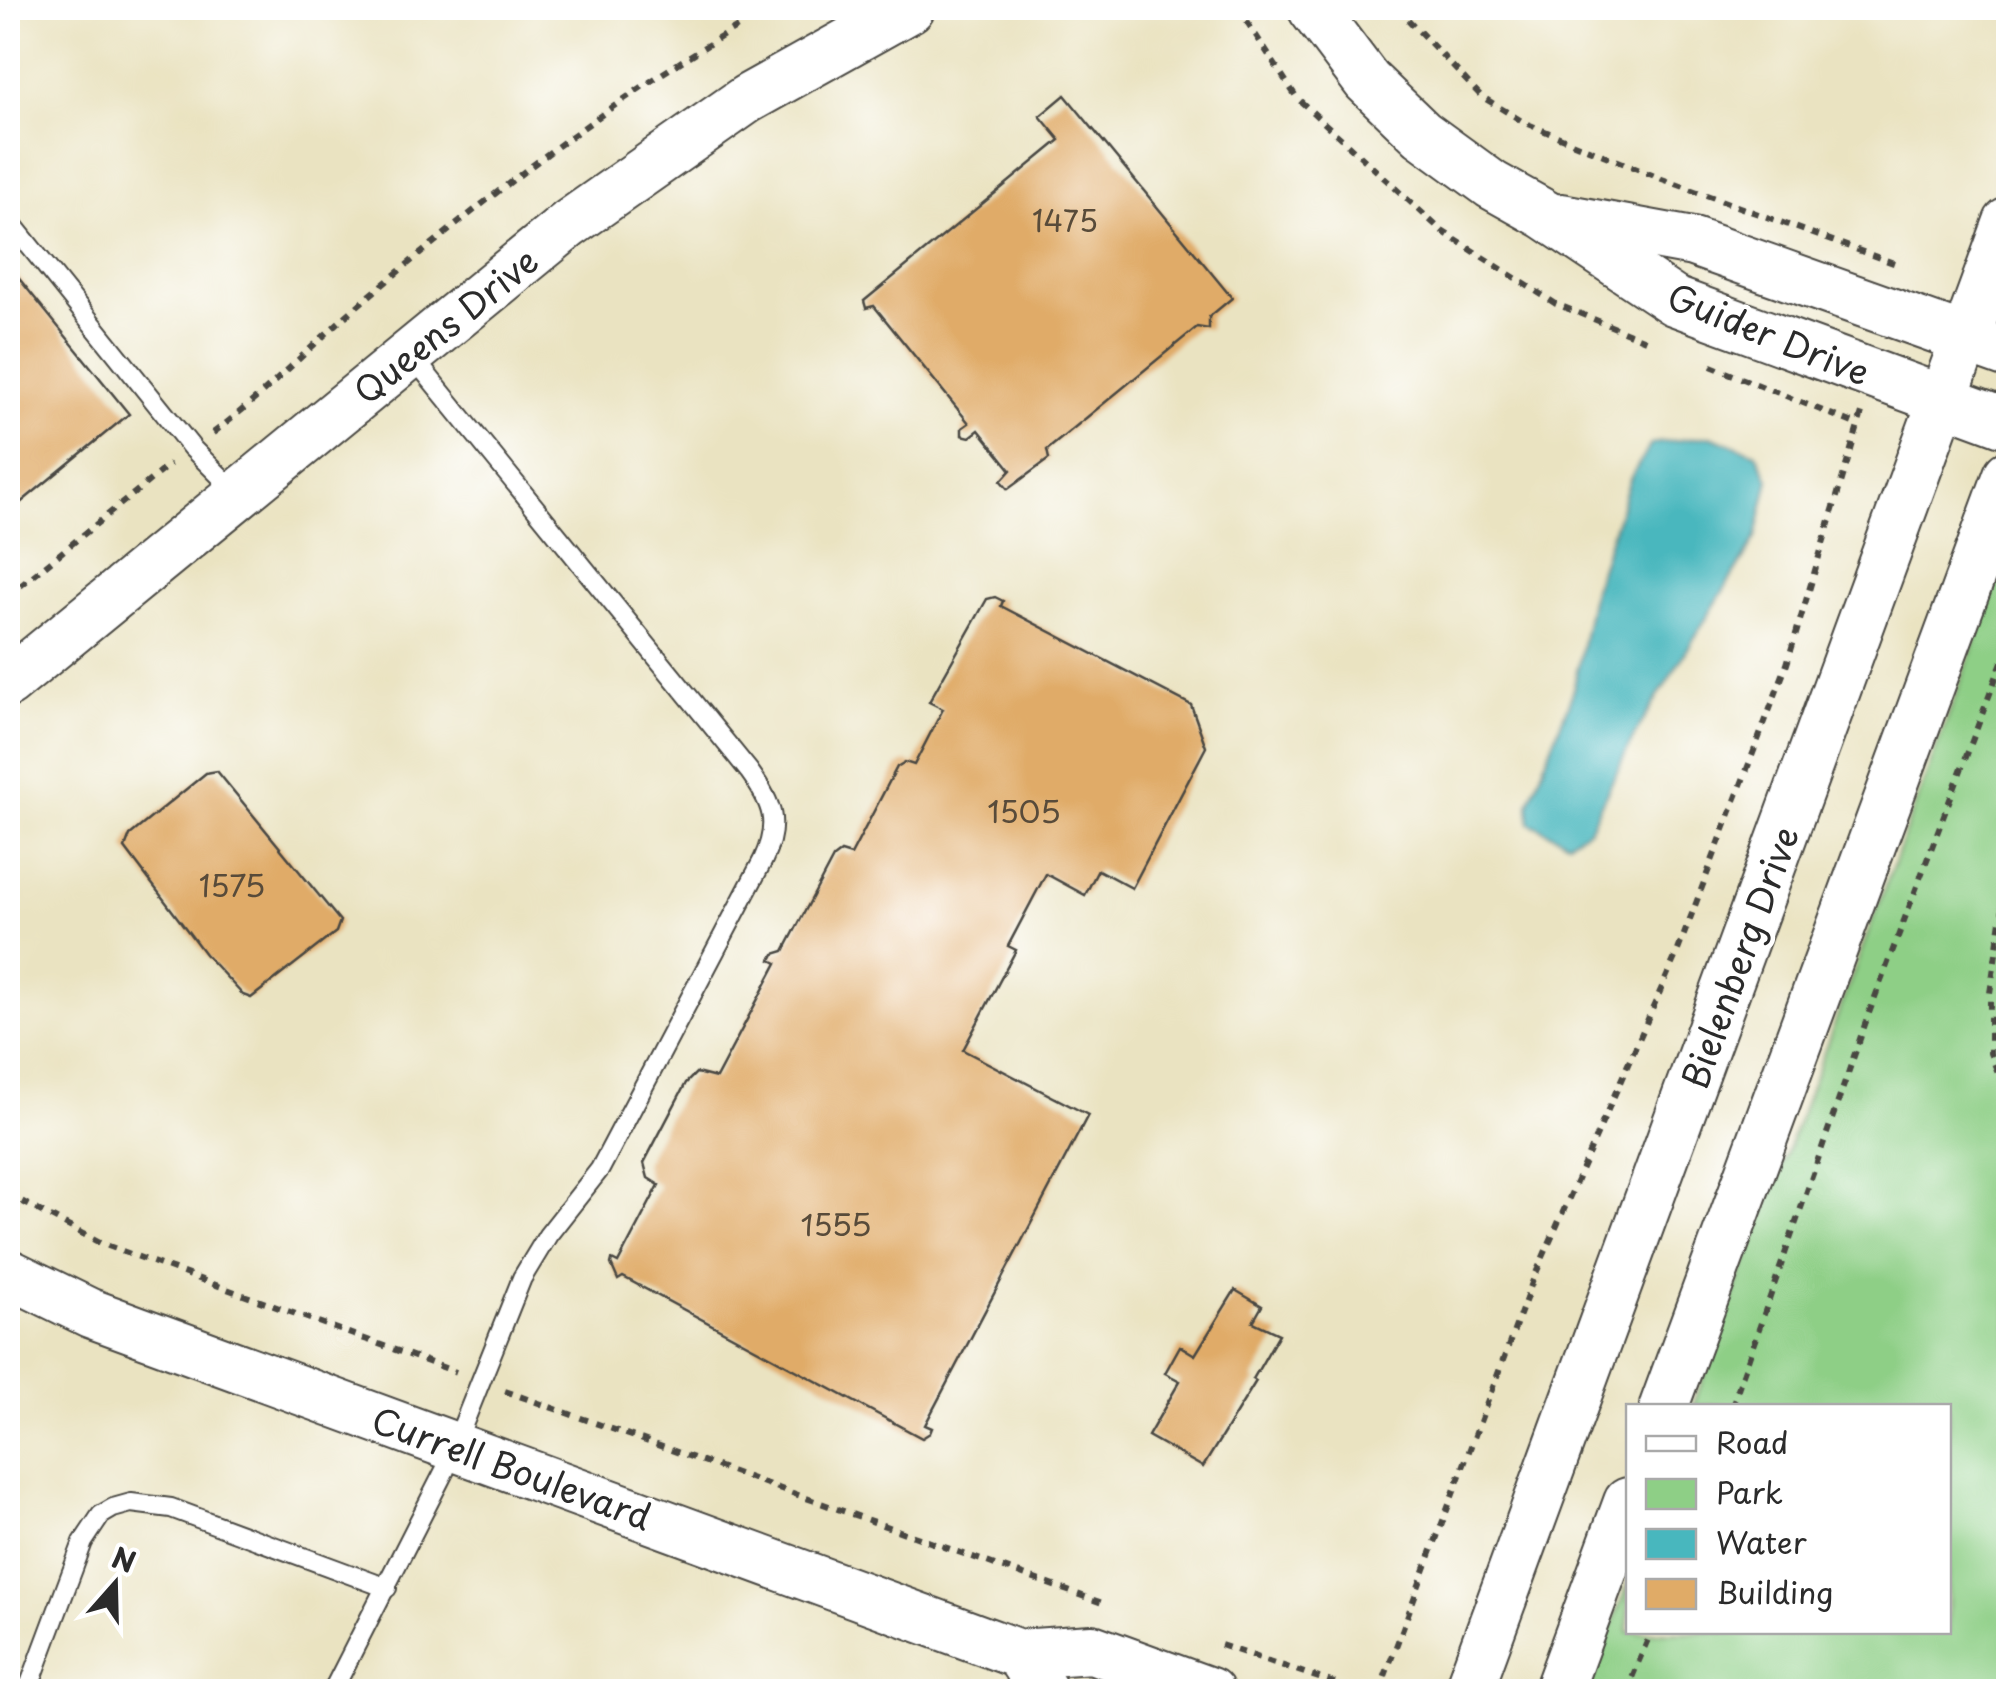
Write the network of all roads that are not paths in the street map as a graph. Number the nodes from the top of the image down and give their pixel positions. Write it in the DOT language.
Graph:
graph roads {
  1 [pos="910,8"];
  2 [pos="1312,8"];
  3 [pos="1544,214"];
  4 [pos="8,219"];
  5 [pos="2008,222"];
  6 [pos="1987,346"];
  7 [pos="410,353"];
  8 [pos="1944,400"];
  9 [pos="2008,424"];
  10 [pos="2008,475"];
  11 [pos="239,495"];
  12 [pos="8,682"];
  13 [pos="8,1273"];
  14 [pos="1665,1404"];
  15 [pos="455,1446"];
  16 [pos="1626,1507"];
  17 [pos="387,1588"];
  18 [pos="1032,1673"];
  19 [pos="27,1692"];
  20 [pos="332,1692"];
  21 [pos="1210,1692"];
  22 [pos="1468,1692"];
  23 [pos="1558,1692"];
  1 -- 7 [label="street, Queens Drive"];
  2 -- 3 [label="street, Guider Drive"];
  3 -- 6 [label="street, Guider Drive"];
  3 -- 8 [label="street, Guider Drive"];
  4 -- 11 [label="lane"];
  5 -- 6 [label="street, Bielenberg Drive"];
  6 -- 8 [label="street, Bielenberg Drive"];
  7 -- 11 [label="street, Queens Drive"];
  7 -- 15 [label="lane"];
  8 -- 9 [label="street, Guider Drive"];
  8 -- 22 [label="street, Bielenberg Drive"];
  10 -- 14 [label="street"];
  11 -- 12 [label="street, Queens Drive"];
  13 -- 15 [label="street, Currell Boulevard"];
  15 -- 17 [label="lane"];
  15 -- 18 [label="street, Currell Boulevard"];
  16 -- 23 [label="street"];
  17 -- 19 [label="lane"];
  17 -- 20 [label="lane"];
  18 -- 21 [label="street, Currell Boulevard"];
}
